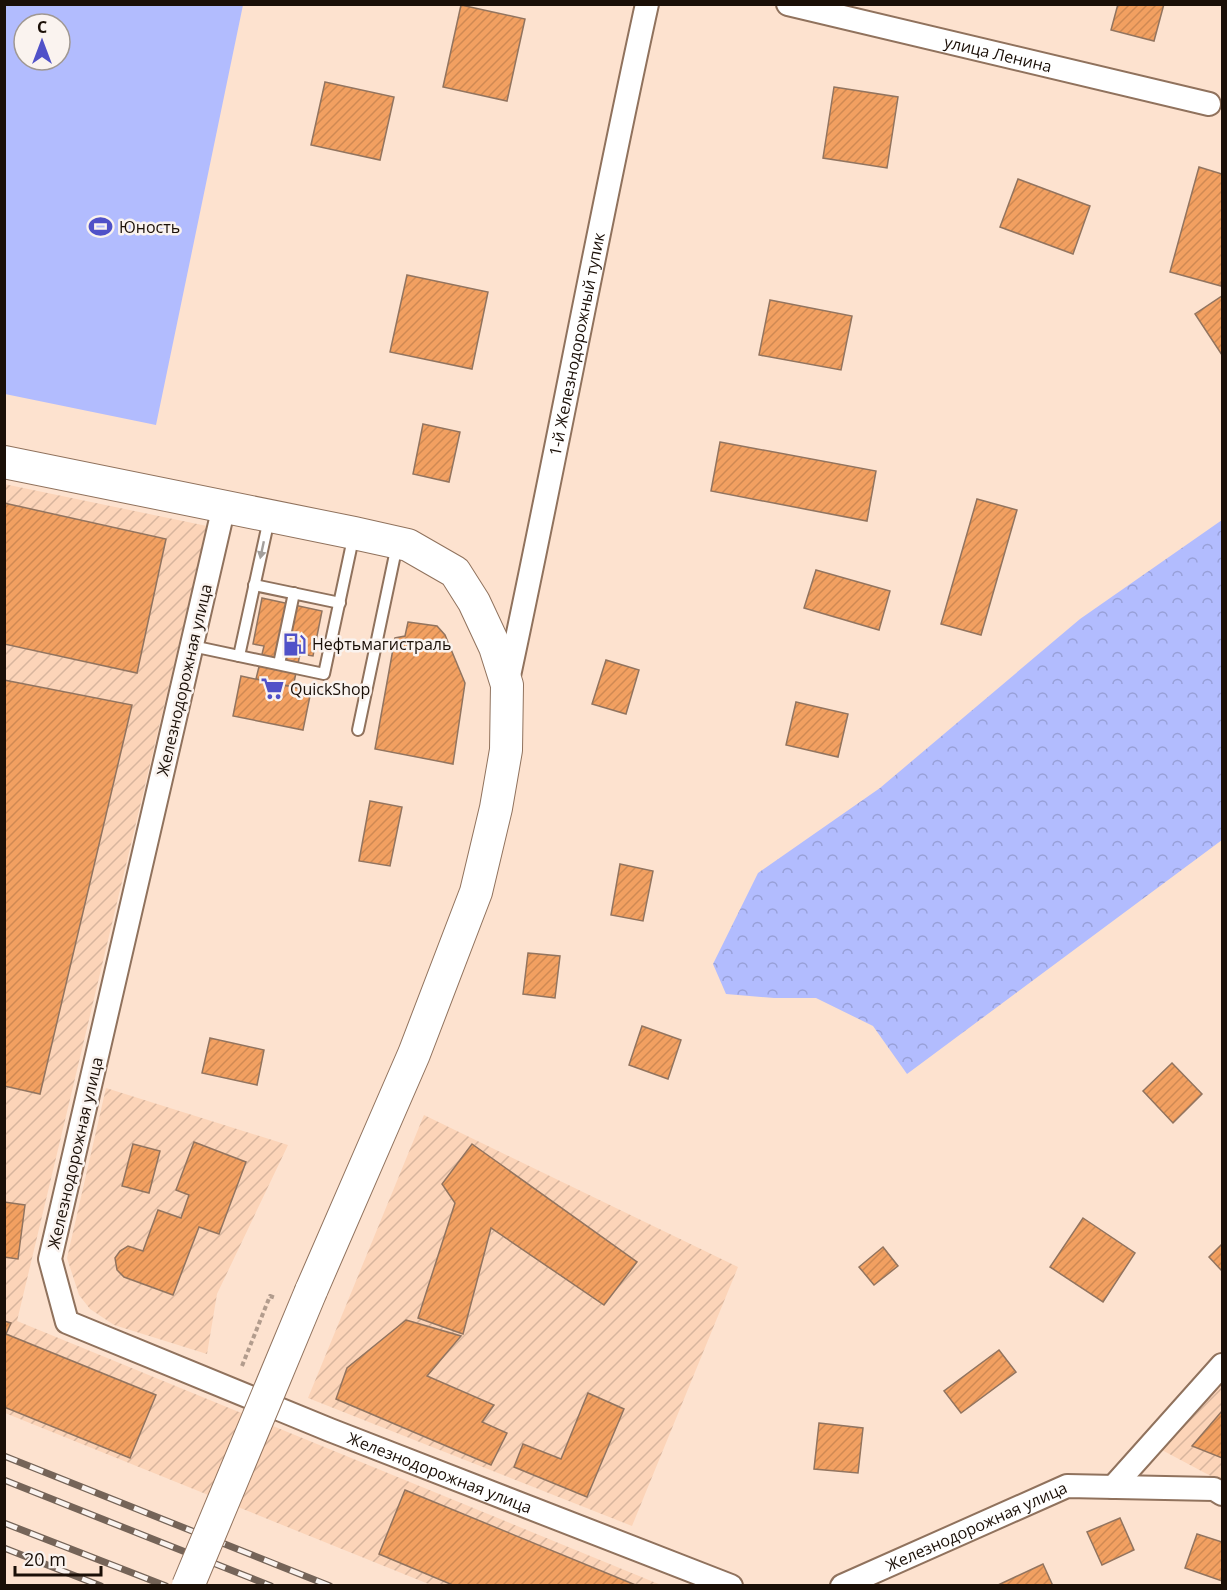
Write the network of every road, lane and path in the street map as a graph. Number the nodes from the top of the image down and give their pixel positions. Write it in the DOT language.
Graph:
graph roads {
  1 [pos="647,4"];
  2 [pos="788,4"];
  3 [pos="1209,104"];
  4 [pos="4,462"];
  5 [pos="224,506"];
  6 [pos="269,515"];
  7 [pos="354,532"];
  8 [pos="397,542"];
  9 [pos="254,585"];
  10 [pos="294,593"];
  11 [pos="340,603"];
  12 [pos="192,646"];
  13 [pos="239,656"];
  14 [pos="279,664"];
  15 [pos="507,685"];
  16 [pos="358,730"];
  17 [pos="298,1296"];
  18 [pos="1222,1365"];
  19 [pos="233,1390"];
  20 [pos="1113,1487"];
  21 [pos="1222,1494"];
  22 [pos="188,1586"];
  23 [pos="731,1586"];
  24 [pos="842,1586"];
  1 -- 15 [label="street, 1-й Железнодорожный тупик"];
  2 -- 3 [label="street, улица Ленина"];
  4 -- 5 [label="main road"];
  5 -- 6 [label="main road"];
  5 -- 12 [label="street, Железнодорожная улица"];
  6 -- 7 [label="main road"];
  6 -- 9 [label="lane, one-way"];
  7 -- 8 [label="main road"];
  7 -- 11 [label="lane"];
  8 -- 15 [label="main road"];
  8 -- 16 [label="lane"];
  9 -- 10 [label="lane"];
  9 -- 13 [label="lane"];
  10 -- 11 [label="lane"];
  10 -- 14 [label="lane"];
  11 -- 14 [label="lane"];
  12 -- 13 [label="lane"];
  12 -- 19 [label="street, Железнодорожная улица"];
  13 -- 14 [label="lane"];
  15 -- 17 [label="main road"];
  17 -- 19 [label="path"];
  17 -- 22 [label="main road, bridge"];
  18 -- 20 [label="street"];
  19 -- 23 [label="street, Железнодорожная улица"];
  20 -- 21 [label="street, Железнодорожная улица"];
  20 -- 24 [label="street, Железнодорожная улица"];
}
